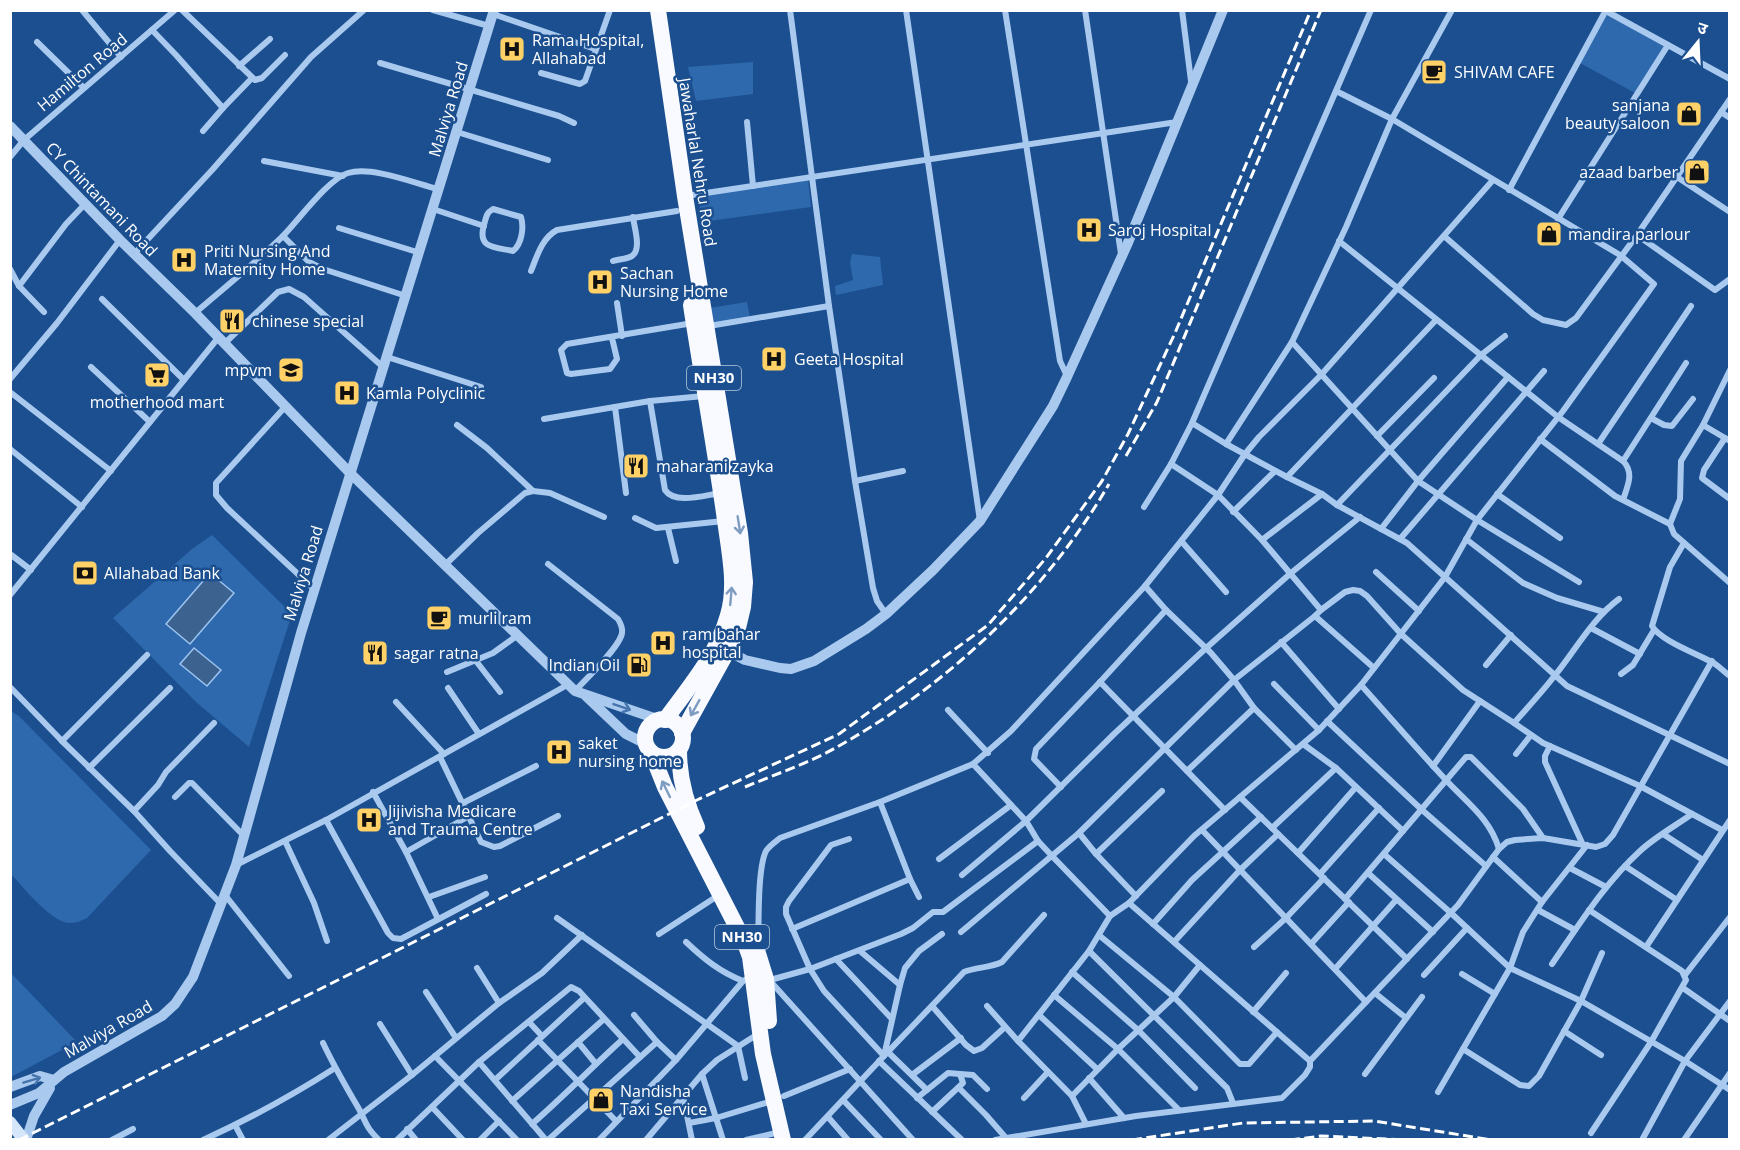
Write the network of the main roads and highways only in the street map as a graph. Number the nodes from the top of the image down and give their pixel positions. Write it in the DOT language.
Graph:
graph roads {
  1 [pos="648,10"];
  2 [pos="658,10"];
  3 [pos="681,204"];
  4 [pos="700,325"];
  5 [pos="722,648"];
  6 [pos="663,720"];
  7 [pos="682,733"];
  8 [pos="648,748"];
  9 [pos="679,750"];
  10 [pos="758,979"];
  11 [pos="779,1098"];
  12 [pos="10,1122"];
  13 [pos="786,1137"];
  14 [pos="25,1140"];
  1 -- 3 [label="highway, Jawaharlal Nehru Road / NH30"];
  2 -- 3 [label="highway, Jawaharlal Nehru Road / NH30"];
  3 -- 4 [label="highway, Jawaharlal Nehru Road / NH30"];
  5 -- 4 [label="highway, Jawaharlal Nehru Road / NH30, one-way"];
  4 -- 5 [label="highway, Jawaharlal Nehru Road / NH30, one-way"];
  5 -- 6 [label="highway, Jawaharlal Nehru Road / NH30"];
  5 -- 7 [label="highway, Jawaharlal Nehru Road / NH30, one-way"];
  6 -- 7 [label="highway"];
  6 -- 8 [label="highway, Jawaharlal Nehru Road / NH30"];
  7 -- 9 [label="highway, Jawaharlal Nehru Road / NH30"];
  8 -- 9 [label="highway"];
  10 -- 8 [label="highway, Jawaharlal Nehru Road / NH30, one-way"];
  9 -- 10 [label="highway, Jawaharlal Nehru Road / NH30"];
  10 -- 11 [label="highway, Jawaharlal Nehru Road / NH30"];
  10 -- 11 [label="highway, Jawaharlal Nehru Road / NH30"];
  11 -- 13 [label="highway, Jawaharlal Nehru Road / NH30"];
  12 -- 14 [label="main road"];
}
